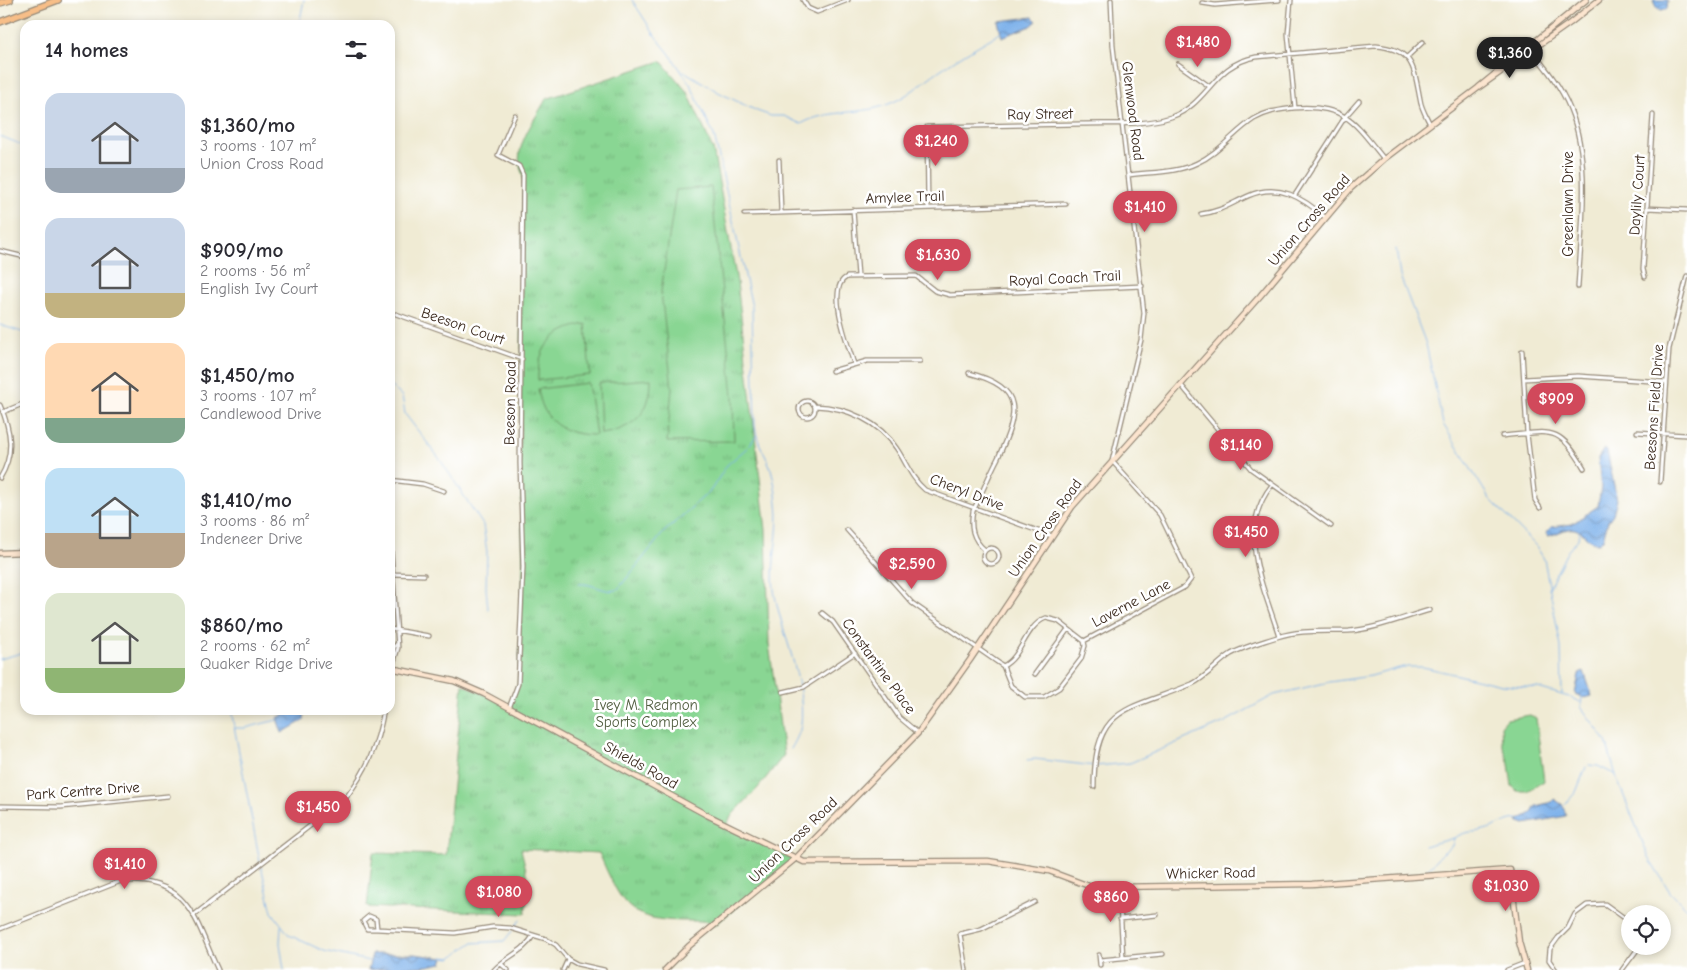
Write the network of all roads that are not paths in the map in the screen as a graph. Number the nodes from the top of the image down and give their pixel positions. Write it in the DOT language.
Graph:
graph roads {
  1 [pos="10,0"];
  2 [pos="57,0"];
  3 [pos="803,0"];
  4 [pos="848,0"];
  5 [pos="1111,0"];
  6 [pos="1279,0"];
  7 [pos="1291,0"];
  8 [pos="1586,0"];
  9 [pos="1599,0"];
  10 [pos="0,3"];
  11 [pos="1202,3"];
  12 [pos="0,17"];
  13 [pos="0,22"];
  14 [pos="1422,42"];
  15 [pos="1528,46"];
  16 [pos="1532,51"];
  17 [pos="1291,54"];
  18 [pos="1407,57"];
  19 [pos="1178,64"];
  20 [pos="1209,86"];
  21 [pos="1478,88"];
  22 [pos="1359,101"];
  23 [pos="1295,108"];
  24 [pos="515,115"];
  25 [pos="1654,115"];
  26 [pos="1345,117"];
  27 [pos="1123,123"];
  28 [pos="1430,124"];
  29 [pos="1384,159"];
  30 [pos="779,160"];
  31 [pos="1129,175"];
  32 [pos="1295,196"];
  33 [pos="1066,204"];
  34 [pos="928,207"];
  35 [pos="1647,208"];
  36 [pos="853,210"];
  37 [pos="1687,210"];
  38 [pos="781,212"];
  39 [pos="744,214"];
  40 [pos="1201,214"];
  41 [pos="1326,218"];
  42 [pos="0,251"];
  43 [pos="20,256"];
  44 [pos="858,276"];
  45 [pos="1687,276"];
  46 [pos="1645,277"];
  47 [pos="1142,286"];
  48 [pos="1578,287"];
  49 [pos="396,314"];
  50 [pos="1522,351"];
  51 [pos="522,359"];
  52 [pos="920,361"];
  53 [pos="854,364"];
  54 [pos="832,371"];
  55 [pos="969,373"];
  56 [pos="1524,379"];
  57 [pos="1665,382"];
  58 [pos="1181,385"];
  59 [pos="0,405"];
  60 [pos="20,405"];
  61 [pos="815,406"];
  62 [pos="3,412"];
  63 [pos="1637,432"];
  64 [pos="1527,434"];
  65 [pos="1663,434"];
  66 [pos="1686,435"];
  67 [pos="1502,436"];
  68 [pos="1112,461"];
  69 [pos="1584,468"];
  70 [pos="0,478"];
  71 [pos="395,481"];
  72 [pos="1660,482"];
  73 [pos="1272,486"];
  74 [pos="444,491"];
  75 [pos="1540,508"];
  76 [pos="974,509"];
  77 [pos="1331,526"];
  78 [pos="847,530"];
  79 [pos="1052,536"];
  80 [pos="985,550"];
  81 [pos="20,552"];
  82 [pos="0,553"];
  83 [pos="395,574"];
  84 [pos="424,575"];
  85 [pos="1430,610"];
  86 [pos="822,613"];
  87 [pos="395,616"];
  88 [pos="1068,629"];
  89 [pos="396,630"];
  90 [pos="429,636"];
  91 [pos="1279,636"];
  92 [pos="1084,641"];
  93 [pos="395,646"];
  94 [pos="977,649"];
  95 [pos="855,653"];
  96 [pos="1003,666"];
  97 [pos="395,669"];
  98 [pos="1035,674"];
  99 [pos="783,692"];
  100 [pos="509,708"];
  101 [pos="383,715"];
  102 [pos="918,733"];
  103 [pos="1094,787"];
  104 [pos="168,796"];
  105 [pos="0,806"];
  106 [pos="795,859"];
  107 [pos="1118,887"];
  108 [pos="1035,902"];
  109 [pos="194,915"];
  110 [pos="1158,915"];
  111 [pos="1621,916"];
  112 [pos="1120,919"];
  113 [pos="0,929"];
  114 [pos="377,929"];
  115 [pos="533,936"];
  116 [pos="1163,954"];
  117 [pos="1099,955"];
  118 [pos="1633,955"];
  119 [pos="1122,958"];
  120 [pos="568,959"];
  121 [pos="1100,960"];
  122 [pos="1525,963"];
  123 [pos="500,964"];
  124 [pos="578,964"];
  125 [pos="1100,965"];
  126 [pos="218,970"];
  127 [pos="494,970"];
  128 [pos="508,970"];
  129 [pos="563,970"];
  130 [pos="574,970"];
  131 [pos="604,970"];
  132 [pos="664,970"];
  133 [pos="966,970"];
  134 [pos="1507,970"];
  135 [pos="1528,970"];
  136 [pos="1556,970"];
  137 [pos="1622,970"];
  1 -- 10 [label="highway"];
  2 -- 12 [label="highway"];
  2 -- 13 [label="highway"];
  3 -- 4 [label="street"];
  5 -- 27 [label="street, Glenwood Road"];
  6 -- 11 [label="street"];
  7 -- 17 [label="street"];
  8 -- 15 [label="main road, Union Cross Road"];
  9 -- 16 [label="main road, Union Cross Road"];
  14 -- 18 [label="street"];
  15 -- 16 [label="street, Greenlawn Drive"];
  15 -- 21 [label="main road, Union Cross Road"];
  16 -- 21 [label="main road, Union Cross Road"];
  16 -- 48 [label="street, Greenlawn Drive"];
  17 -- 18 [label="street, Ray Street"];
  17 -- 20 [label="street, Ray Street"];
  17 -- 23 [label="street"];
  18 -- 28 [label="street"];
  19 -- 20 [label="street"];
  20 -- 27 [label="street, Ray Street"];
  21 -- 28 [label="main road, Union Cross Road"];
  22 -- 26 [label="street"];
  23 -- 26 [label="street"];
  23 -- 31 [label="street"];
  24 -- 51 [label="street, Beeson Road"];
  25 -- 35 [label="street, Daylily Court"];
  26 -- 29 [label="street"];
  26 -- 32 [label="street"];
  27 -- 31 [label="street, Glenwood Road"];
  27 -- 34 [label="street, Ray Street"];
  28 -- 29 [label="main road, Union Cross Road"];
  29 -- 41 [label="main road, Union Cross Road"];
  30 -- 38 [label="street"];
  31 -- 47 [label="street, Glenwood Road"];
  32 -- 40 [label="street"];
  32 -- 41 [label="street"];
  33 -- 34 [label="street, Amylee Trail"];
  34 -- 36 [label="street, Amylee Trail"];
  35 -- 37 [label="street"];
  35 -- 46 [label="street, Daylily Court"];
  36 -- 38 [label="street, Amylee Trail"];
  36 -- 44 [label="street"];
  38 -- 39 [label="street, Amylee Trail"];
  41 -- 58 [label="main road, Union Cross Road"];
  42 -- 43 [label="street"];
  44 -- 47 [label="street, Royal Coach Trail"];
  44 -- 53 [label="street"];
  45 -- 57 [label="street, Beesons Field Drive"];
  47 -- 68 [label="street, Glenwood Road"];
  49 -- 51 [label="street, Beeson Court"];
  50 -- 56 [label="street"];
  51 -- 100 [label="street, Beeson Road"];
  52 -- 53 [label="street"];
  53 -- 54 [label="street"];
  55 -- 76 [label="street"];
  56 -- 57 [label="street"];
  56 -- 64 [label="street"];
  57 -- 65 [label="street, Beesons Field Drive"];
  58 -- 68 [label="main road, Union Cross Road"];
  58 -- 73 [label="street"];
  59 -- 62 [label="street"];
  60 -- 62 [label="street"];
  61 -- 61 [label="street"];
  61 -- 76 [label="street, Cheryl Drive"];
  62 -- 70 [label="street"];
  63 -- 65 [label="street"];
  64 -- 67 [label="street"];
  64 -- 69 [label="street"];
  64 -- 75 [label="street"];
  65 -- 66 [label="street"];
  65 -- 72 [label="street, Beesons Field Drive"];
  68 -- 79 [label="main road, Union Cross Road"];
  68 -- 92 [label="street, Laverne Lane"];
  71 -- 74 [label="street"];
  73 -- 77 [label="street"];
  73 -- 91 [label="street"];
  76 -- 79 [label="street, Cheryl Drive"];
  76 -- 80 [label="street"];
  78 -- 94 [label="street"];
  79 -- 94 [label="main road, Union Cross Road"];
  80 -- 80 [label="street"];
  81 -- 82 [label="main road"];
  83 -- 84 [label="street"];
  85 -- 91 [label="street"];
  86 -- 95 [label="street, Constantine Place"];
  87 -- 89 [label="street"];
  88 -- 92 [label="street"];
  88 -- 96 [label="street"];
  88 -- 98 [label="street"];
  89 -- 90 [label="street"];
  89 -- 93 [label="street"];
  91 -- 103 [label="street"];
  92 -- 96 [label="street"];
  94 -- 96 [label="street"];
  94 -- 102 [label="main road, Union Cross Road"];
  95 -- 99 [label="street"];
  95 -- 102 [label="street, Constantine Place"];
  97 -- 100 [label="main road, Shields Road"];
  100 -- 106 [label="main road, Shields Road"];
  101 -- 109 [label="street"];
  102 -- 106 [label="main road, Union Cross Road"];
  104 -- 105 [label="street, Park Centre Drive"];
  106 -- 107 [label="main road, Whicker Road"];
  106 -- 132 [label="main road, Union Cross Road"];
  107 -- 112 [label="street"];
  107 -- 122 [label="main road, Whicker Road"];
  108 -- 133 [label="street"];
  109 -- 113 [label="street"];
  109 -- 126 [label="street"];
  110 -- 112 [label="street"];
  111 -- 136 [label="street"];
  112 -- 119 [label="street"];
  114 -- 114 [label="street"];
  114 -- 115 [label="street"];
  115 -- 120 [label="street"];
  115 -- 123 [label="street"];
  116 -- 119 [label="street"];
  117 -- 121 [label="street"];
  118 -- 137 [label="street"];
  119 -- 121 [label="street"];
  120 -- 124 [label="street"];
  120 -- 129 [label="street"];
  121 -- 125 [label="street"];
  122 -- 134 [label="street"];
  122 -- 135 [label="main road"];
  123 -- 127 [label="street"];
  123 -- 128 [label="street"];
  124 -- 130 [label="street"];
  124 -- 131 [label="street"];
}
